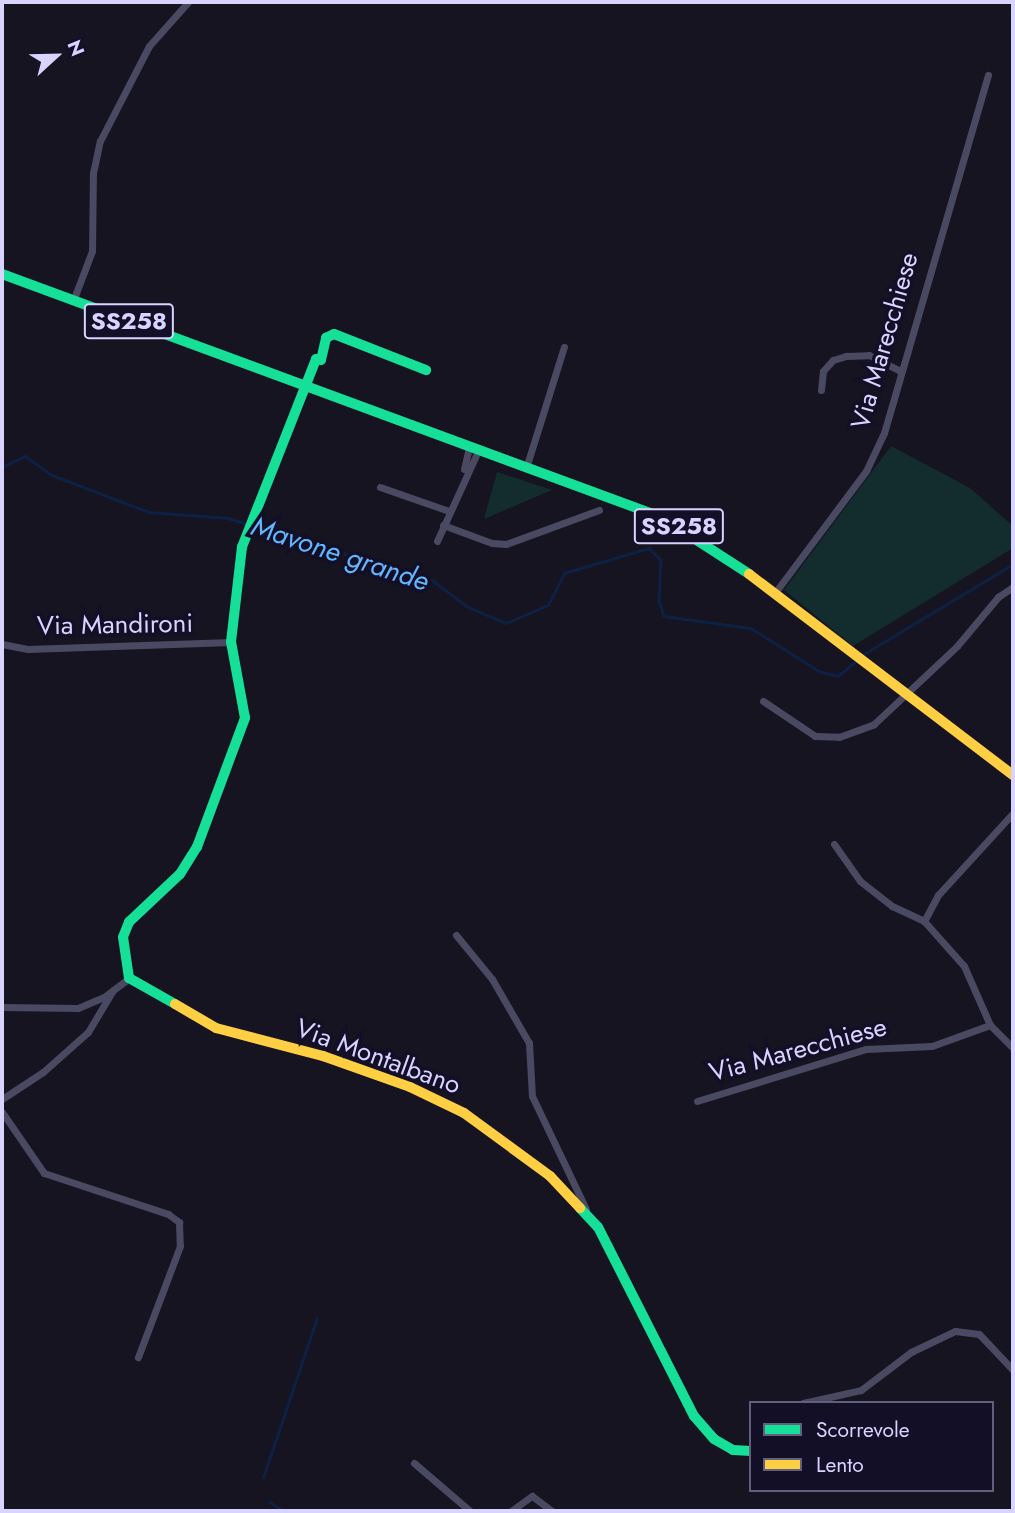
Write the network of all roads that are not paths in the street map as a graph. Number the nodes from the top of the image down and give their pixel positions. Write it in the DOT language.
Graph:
graph roads {
  1 [pos="188,2"];
  2 [pos="988,75"];
  3 [pos="2,274"];
  4 [pos="73,301"];
  5 [pos="564,347"];
  6 [pos="426,370"];
  7 [pos="901,371"];
  8 [pos="308,387"];
  9 [pos="821,390"];
  10 [pos="473,449"];
  11 [pos="526,468"];
  12 [pos="380,487"];
  13 [pos="599,510"];
  14 [pos="449,511"];
  15 [pos="443,525"];
  16 [pos="437,541"];
  17 [pos="1013,587"];
  18 [pos="774,594"];
  19 [pos="231,642"];
  20 [pos="2,644"];
  21 [pos="906,693"];
  22 [pos="763,701"];
  23 [pos="1013,775"];
  24 [pos="1013,813"];
  25 [pos="834,844"];
  26 [pos="924,921"];
  27 [pos="456,935"];
  28 [pos="130,978"];
  29 [pos="113,990"];
  30 [pos="2,1007"];
  31 [pos="990,1026"];
  32 [pos="1013,1048"];
  33 [pos="2,1099"];
  34 [pos="697,1101"];
  35 [pos="2,1112"];
  36 [pos="589,1215"];
  37 [pos="138,1357"];
  38 [pos="1013,1370"];
  39 [pos="812,1401"];
  40 [pos="749,1451"];
  41 [pos="414,1463"];
  42 [pos="470,1511"];
  43 [pos="511,1511"];
  44 [pos="552,1511"];
  1 -- 4 [label="street"];
  2 -- 7 [label="street, Via Marecchiese"];
  3 -- 4 [label="street, SS258"];
  4 -- 8 [label="street, SS258"];
  5 -- 11 [label="street"];
  6 -- 8 [label="street"];
  7 -- 9 [label="street"];
  7 -- 18 [label="street, Via Marecchiese"];
  8 -- 10 [label="street, SS258"];
  8 -- 19 [label="street"];
  10 -- 11 [label="street, SS258"];
  10 -- 14 [label="street"];
  11 -- 18 [label="street, SS258"];
  12 -- 14 [label="street"];
  13 -- 15 [label="street"];
  14 -- 15 [label="street"];
  15 -- 16 [label="street"];
  17 -- 21 [label="street"];
  18 -- 21 [label="street, SS258"];
  19 -- 20 [label="street, Via Mandironi"];
  19 -- 28 [label="street"];
  21 -- 22 [label="street"];
  21 -- 23 [label="street, SS258"];
  24 -- 26 [label="street"];
  25 -- 26 [label="street"];
  26 -- 31 [label="street"];
  27 -- 36 [label="street, Via Montalbano"];
  28 -- 29 [label="street"];
  28 -- 36 [label="street, Via Montalbano"];
  29 -- 30 [label="street"];
  29 -- 33 [label="street"];
  31 -- 32 [label="street"];
  31 -- 34 [label="street, Via Marecchiese"];
  35 -- 37 [label="street"];
  36 -- 40 [label="street, Via Montalbano"];
  38 -- 39 [label="street"];
  41 -- 42 [label="street"];
  43 -- 44 [label="street"];
}
